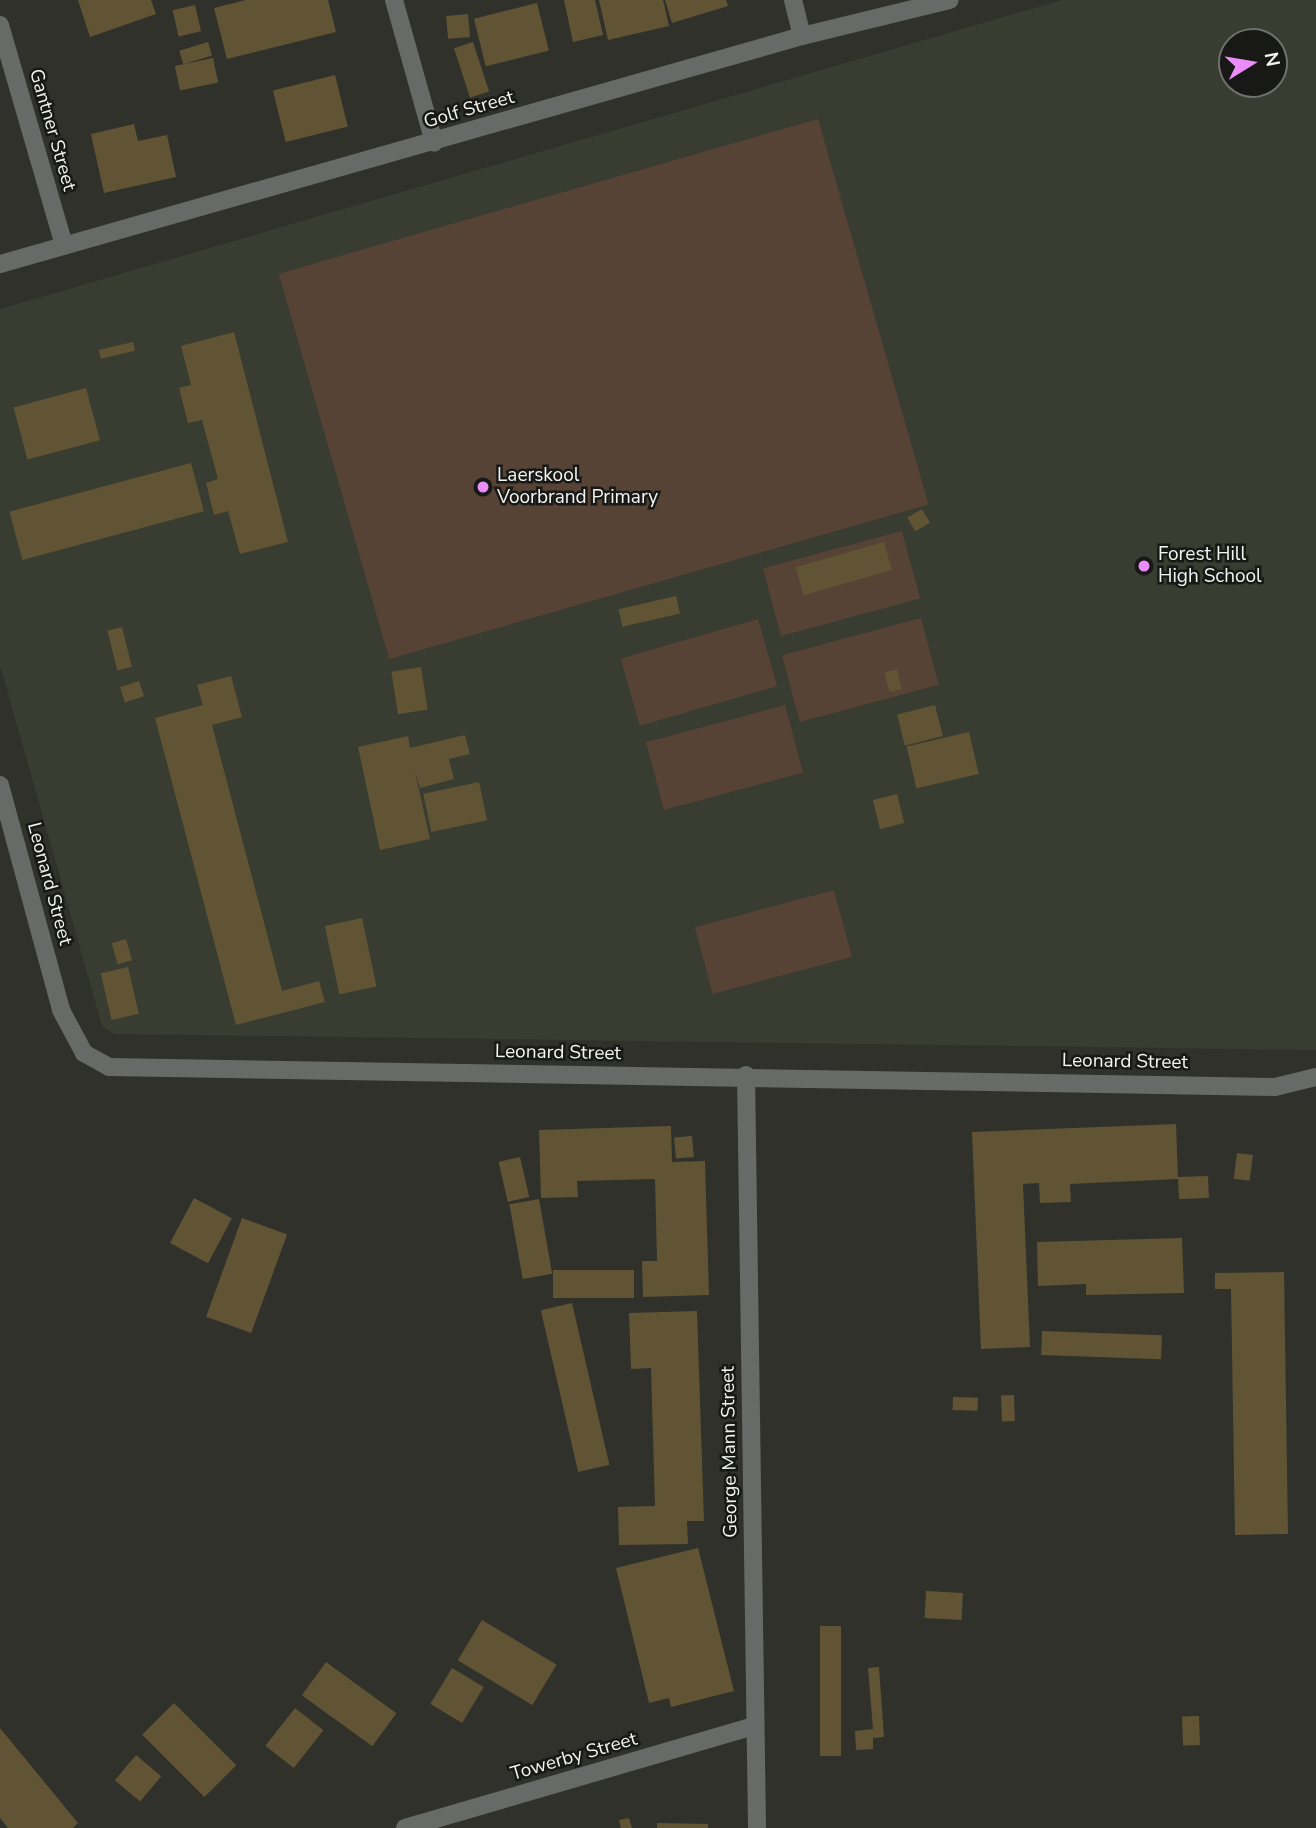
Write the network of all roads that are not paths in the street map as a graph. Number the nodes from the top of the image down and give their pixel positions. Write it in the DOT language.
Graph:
graph roads {
  1 [pos="394,0"];
  2 [pos="793,0"];
  3 [pos="950,0"];
  4 [pos="0,25"];
  5 [pos="802,36"];
  6 [pos="434,142"];
  7 [pos="64,246"];
  8 [pos="0,264"];
  9 [pos="0,785"];
  10 [pos="746,1075"];
  11 [pos="1316,1077"];
  12 [pos="754,1726"];
  13 [pos="405,1828"];
  14 [pos="757,1828"];
  1 -- 6 [label="street"];
  2 -- 5 [label="street"];
  3 -- 5 [label="street, Golf Street"];
  4 -- 7 [label="street, Gantner Street"];
  5 -- 6 [label="street, Golf Street"];
  6 -- 7 [label="street, Golf Street"];
  7 -- 8 [label="street, Golf Street"];
  9 -- 10 [label="street, Leonard Street"];
  10 -- 11 [label="street, Leonard Street"];
  10 -- 12 [label="street, George Mann Street"];
  12 -- 13 [label="street, Towerby Street"];
  12 -- 14 [label="street, George Mann Street"];
}
